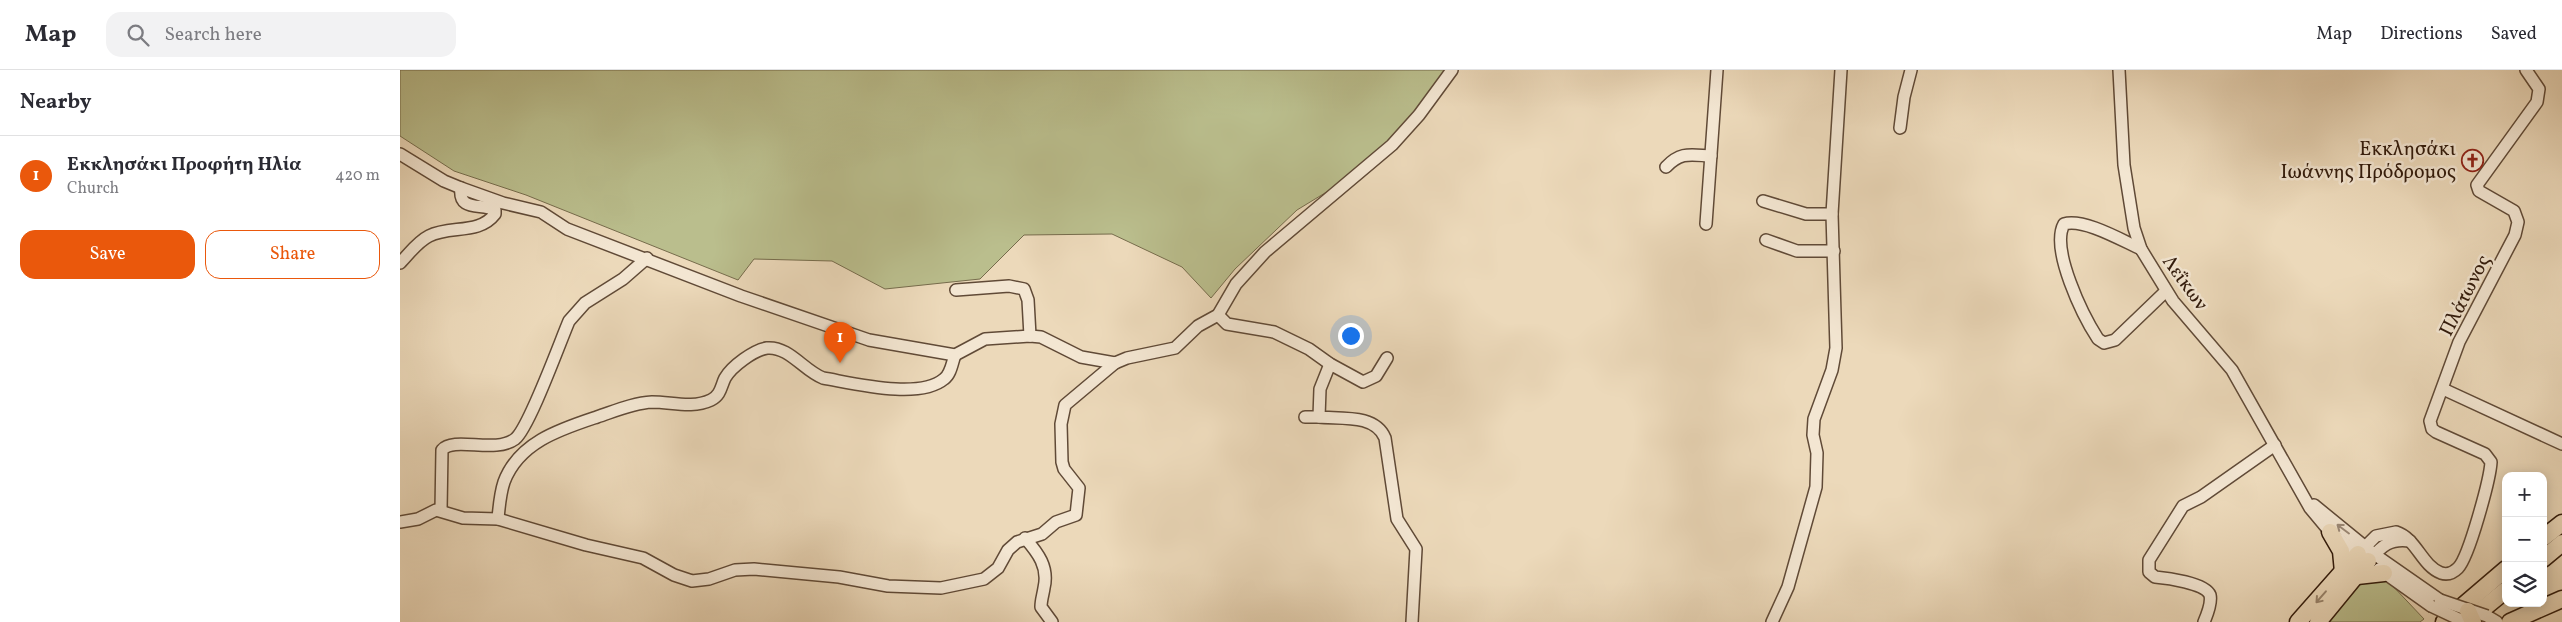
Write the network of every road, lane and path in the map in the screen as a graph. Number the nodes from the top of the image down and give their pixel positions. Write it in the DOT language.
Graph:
graph roads {
  1 [pos="1452,70"];
  2 [pos="1717,70"];
  3 [pos="1841,70"];
  4 [pos="1911,70"];
  5 [pos="2119,70"];
  6 [pos="2526,70"];
  7 [pos="1900,128"];
  8 [pos="400,154"];
  9 [pos="1711,156"];
  10 [pos="1666,167"];
  11 [pos="461,188"];
  12 [pos="1763,201"];
  13 [pos="1832,214"];
  14 [pos="1706,224"];
  15 [pos="1766,240"];
  16 [pos="2141,250"];
  17 [pos="1834,251"];
  18 [pos="647,258"];
  19 [pos="400,263"];
  20 [pos="956,290"];
  21 [pos="2166,291"];
  22 [pos="1218,315"];
  23 [pos="1030,336"];
  24 [pos="955,355"];
  25 [pos="1387,358"];
  26 [pos="1115,363"];
  27 [pos="1330,364"];
  28 [pos="2443,389"];
  29 [pos="1306,417"];
  30 [pos="1319,417"];
  31 [pos="2562,444"];
  32 [pos="2275,445"];
  33 [pos="2300,489"];
  34 [pos="441,510"];
  35 [pos="498,519"];
  36 [pos="400,522"];
  37 [pos="2562,523"];
  38 [pos="2330,532"];
  39 [pos="2547,535"];
  40 [pos="1024,538"];
  41 [pos="2562,543"];
  42 [pos="2366,554"];
  43 [pos="2547,556"];
  44 [pos="2502,572"];
  45 [pos="2384,573"];
  46 [pos="2350,574"];
  47 [pos="2502,594"];
  48 [pos="2562,599"];
  49 [pos="2436,603"];
  50 [pos="2476,619"];
  51 [pos="2516,620"];
  52 [pos="1052,622"];
  53 [pos="1412,622"];
  54 [pos="1772,622"];
  55 [pos="2204,622"];
  56 [pos="2298,622"];
  57 [pos="2318,622"];
  58 [pos="2444,622"];
  1 -- 22 [label="street"];
  2 -- 9 [label="street"];
  3 -- 13 [label="street"];
  4 -- 7 [label="street"];
  5 -- 16 [label="street, Λεΐκων"];
  6 -- 28 [label="street, Πλάτωνος"];
  8 -- 11 [label="street"];
  9 -- 10 [label="street"];
  9 -- 14 [label="street"];
  11 -- 18 [label="street"];
  11 -- 19 [label="street"];
  12 -- 13 [label="street"];
  13 -- 17 [label="street"];
  15 -- 17 [label="street"];
  16 -- 21 [label="street, Λεΐκων"];
  16 -- 21 [label="street"];
  17 -- 54 [label="street"];
  18 -- 24 [label="street"];
  18 -- 34 [label="street"];
  20 -- 23 [label="street"];
  21 -- 32 [label="street, Λεΐκων"];
  22 -- 26 [label="street"];
  22 -- 27 [label="street"];
  23 -- 24 [label="street"];
  23 -- 26 [label="street"];
  24 -- 35 [label="street"];
  25 -- 27 [label="street"];
  26 -- 40 [label="street"];
  27 -- 30 [label="street"];
  28 -- 31 [label="street"];
  28 -- 42 [label="street, Πλάτωνος"];
  29 -- 30 [label="street"];
  30 -- 53 [label="street"];
  32 -- 33 [label="street, Λεΐκων"];
  32 -- 55 [label="street"];
  33 -- 38 [label="street, Λεΐκων"];
  42 -- 33 [label="street, Λεΐκων, one-way"];
  34 -- 35 [label="street"];
  34 -- 36 [label="street"];
  35 -- 40 [label="street"];
  37 -- 39 [label="highway"];
  38 -- 42 [label="street, Λεΐκων"];
  38 -- 46 [label="highway"];
  40 -- 52 [label="street"];
  41 -- 43 [label="highway"];
  42 -- 45 [label="street, Λεΐκων"];
  42 -- 46 [label="highway"];
  42 -- 49 [label="street, Λεΐκων"];
  44 -- 58 [label="highway"];
  45 -- 46 [label="highway"];
  45 -- 49 [label="street, Λεΐκων"];
  46 -- 56 [label="highway, one-way"];
  46 -- 57 [label="highway"];
  47 -- 50 [label="highway"];
  48 -- 51 [label="highway"];
  49 -- 50 [label="street, Λεΐκων, bridge"];
}
